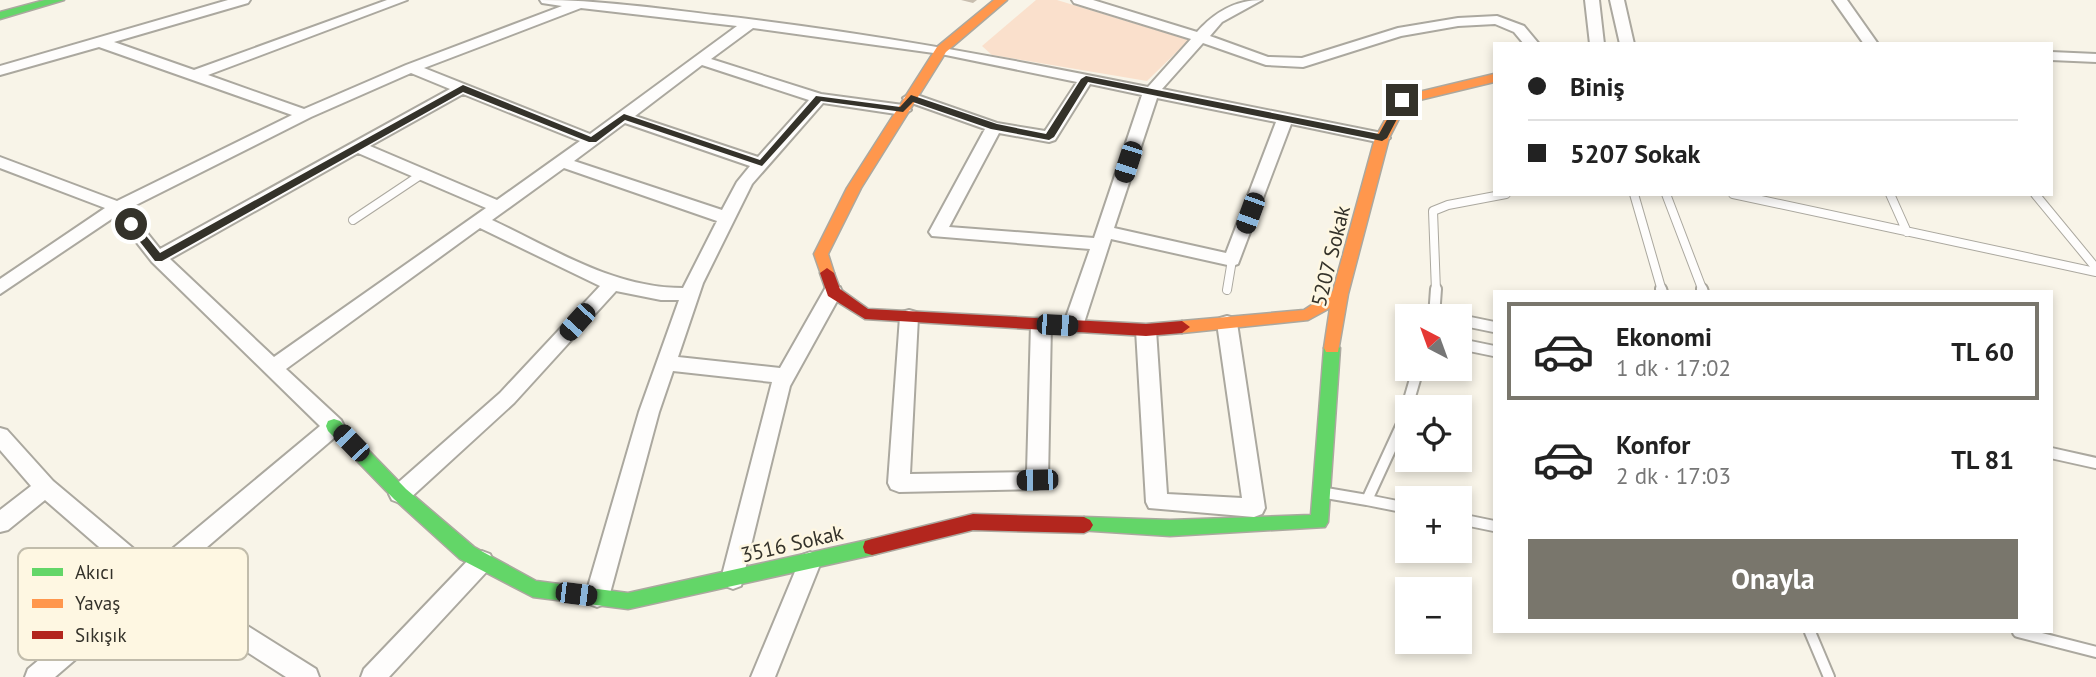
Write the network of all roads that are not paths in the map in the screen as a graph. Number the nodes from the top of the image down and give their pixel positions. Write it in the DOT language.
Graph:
graph roads {
  1 [pos="58,0"];
  2 [pos="243,0"];
  3 [pos="400,0"];
  4 [pos="547,0"];
  5 [pos="1001,0"];
  6 [pos="1079,0"];
  7 [pos="1255,0"];
  8 [pos="1592,0"];
  9 [pos="1617,0"];
  10 [pos="1840,0"];
  11 [pos="585,2"];
  12 [pos="1100,2"];
  13 [pos="0,16"];
  14 [pos="750,23"];
  15 [pos="1199,37"];
  16 [pos="100,42"];
  17 [pos="1530,42"];
  18 [pos="1597,42"];
  19 [pos="1627,42"];
  20 [pos="1870,42"];
  21 [pos="940,50"];
  22 [pos="2053,56"];
  23 [pos="2096,58"];
  24 [pos="700,60"];
  25 [pos="411,68"];
  26 [pos="0,71"];
  27 [pos="194,75"];
  28 [pos="1493,78"];
  29 [pos="1086,79"];
  30 [pos="463,88"];
  31 [pos="1151,92"];
  32 [pos="819,98"];
  33 [pos="907,104"];
  34 [pos="304,114"];
  35 [pos="624,117"];
  36 [pos="1285,118"];
  37 [pos="995,127"];
  38 [pos="1382,138"];
  39 [pos="592,140"];
  40 [pos="358,148"];
  41 [pos="0,162"];
  42 [pos="562,162"];
  43 [pos="762,163"];
  44 [pos="422,174"];
  45 [pos="1495,196"];
  46 [pos="1635,196"];
  47 [pos="1667,196"];
  48 [pos="1742,196"];
  49 [pos="1891,196"];
  50 [pos="2037,196"];
  51 [pos="118,207"];
  52 [pos="499,207"];
  53 [pos="727,218"];
  54 [pos="353,220"];
  55 [pos="479,221"];
  56 [pos="1907,232"];
  57 [pos="1103,238"];
  58 [pos="158,258"];
  59 [pos="1232,260"];
  60 [pos="2096,270"];
  61 [pos="612,284"];
  62 [pos="0,288"];
  63 [pos="1227,290"];
  64 [pos="1661,290"];
  65 [pos="1702,290"];
  66 [pos="833,292"];
  67 [pos="691,294"];
  68 [pos="1340,294"];
  69 [pos="1437,304"];
  70 [pos="909,317"];
  71 [pos="1472,322"];
  72 [pos="1227,323"];
  73 [pos="1041,324"];
  74 [pos="1073,326"];
  75 [pos="1493,327"];
  76 [pos="1146,330"];
  77 [pos="1472,346"];
  78 [pos="1493,351"];
  79 [pos="666,363"];
  80 [pos="274,368"];
  81 [pos="785,376"];
  82 [pos="1414,382"];
  83 [pos="334,426"];
  84 [pos="0,436"];
  85 [pos="2053,453"];
  86 [pos="2096,463"];
  87 [pos="45,487"];
  88 [pos="1321,493"];
  89 [pos="400,494"];
  90 [pos="1367,500"];
  91 [pos="1395,506"];
  92 [pos="1472,521"];
  93 [pos="1319,522"];
  94 [pos="0,523"];
  95 [pos="1493,526"];
  96 [pos="117,548"];
  97 [pos="190,548"];
  98 [pos="482,561"];
  99 [pos="810,562"];
  100 [pos="733,579"];
  101 [pos="597,597"];
  102 [pos="1810,633"];
  103 [pos="2022,633"];
  104 [pos="248,639"];
  105 [pos="2096,652"];
  106 [pos="57,660"];
  107 [pos="37,677"];
  108 [pos="307,677"];
  109 [pos="373,677"];
  110 [pos="763,677"];
  111 [pos="1829,677"];
  1 -- 13 [label="street"];
  2 -- 16 [label="street"];
  3 -- 27 [label="street"];
  4 -- 11 [label="street"];
  5 -- 21 [label="street"];
  6 -- 12 [label="street"];
  7 -- 15 [label="street"];
  8 -- 18 [label="street"];
  9 -- 19 [label="street"];
  10 -- 20 [label="street"];
  11 -- 14 [label="street"];
  11 -- 25 [label="street"];
  12 -- 15 [label="street"];
  14 -- 21 [label="street"];
  14 -- 24 [label="street"];
  15 -- 17 [label="street"];
  15 -- 31 [label="street"];
  16 -- 26 [label="street"];
  16 -- 27 [label="street"];
  21 -- 29 [label="street"];
  21 -- 33 [label="street"];
  22 -- 23 [label="street"];
  24 -- 32 [label="street"];
  24 -- 35 [label="street"];
  25 -- 30 [label="street"];
  25 -- 34 [label="street"];
  27 -- 34 [label="street"];
  28 -- 38 [label="street, 5207 Sokak"];
  29 -- 31 [label="street"];
  29 -- 37 [label="street"];
  30 -- 39 [label="street"];
  30 -- 40 [label="street"];
  31 -- 36 [label="street"];
  31 -- 57 [label="street"];
  32 -- 33 [label="street"];
  32 -- 43 [label="street"];
  33 -- 37 [label="street"];
  33 -- 66 [label="street"];
  34 -- 51 [label="street"];
  35 -- 39 [label="street"];
  35 -- 43 [label="street"];
  36 -- 38 [label="street"];
  36 -- 59 [label="street"];
  37 -- 57 [label="street"];
  38 -- 68 [label="street, 5207 Sokak"];
  39 -- 42 [label="street"];
  40 -- 44 [label="street"];
  40 -- 58 [label="street"];
  41 -- 51 [label="street"];
  42 -- 52 [label="street"];
  42 -- 53 [label="street"];
  43 -- 53 [label="street"];
  44 -- 52 [label="street"];
  44 -- 54 [label="lane"];
  45 -- 69 [label="lane"];
  46 -- 64 [label="lane"];
  47 -- 65 [label="lane"];
  48 -- 56 [label="lane"];
  49 -- 56 [label="lane"];
  50 -- 60 [label="lane"];
  51 -- 58 [label="street"];
  51 -- 62 [label="street"];
  52 -- 55 [label="street"];
  53 -- 67 [label="street"];
  55 -- 61 [label="street"];
  55 -- 80 [label="street"];
  56 -- 60 [label="lane"];
  57 -- 59 [label="street"];
  57 -- 74 [label="street"];
  58 -- 80 [label="street"];
  59 -- 63 [label="lane"];
  61 -- 67 [label="street"];
  61 -- 89 [label="street"];
  66 -- 70 [label="street"];
  66 -- 81 [label="street"];
  67 -- 79 [label="street"];
  68 -- 72 [label="street"];
  68 -- 88 [label="street, 5207 Sokak"];
  70 -- 73 [label="street"];
  70 -- 73 [label="street"];
  71 -- 75 [label="lane"];
  72 -- 76 [label="street"];
  72 -- 76 [label="street"];
  73 -- 74 [label="street"];
  74 -- 76 [label="street"];
  77 -- 78 [label="lane"];
  79 -- 81 [label="street"];
  79 -- 101 [label="street"];
  80 -- 83 [label="street"];
  81 -- 100 [label="street"];
  82 -- 90 [label="lane"];
  83 -- 89 [label="street, 3516 Sokak"];
  83 -- 97 [label="street"];
  84 -- 87 [label="street"];
  85 -- 86 [label="lane"];
  87 -- 94 [label="street"];
  87 -- 96 [label="street"];
  88 -- 90 [label="lane"];
  88 -- 93 [label="street, 5207 Sokak"];
  89 -- 98 [label="street, 3516 Sokak"];
  90 -- 91 [label="lane"];
  92 -- 95 [label="lane"];
  93 -- 99 [label="street, 3516 Sokak"];
  98 -- 101 [label="street, 3516 Sokak"];
  98 -- 109 [label="street"];
  99 -- 100 [label="street, 3516 Sokak"];
  99 -- 110 [label="street"];
  100 -- 101 [label="street, 3516 Sokak"];
  102 -- 111 [label="lane"];
  103 -- 105 [label="lane"];
  104 -- 108 [label="street"];
  106 -- 107 [label="street"];
}
